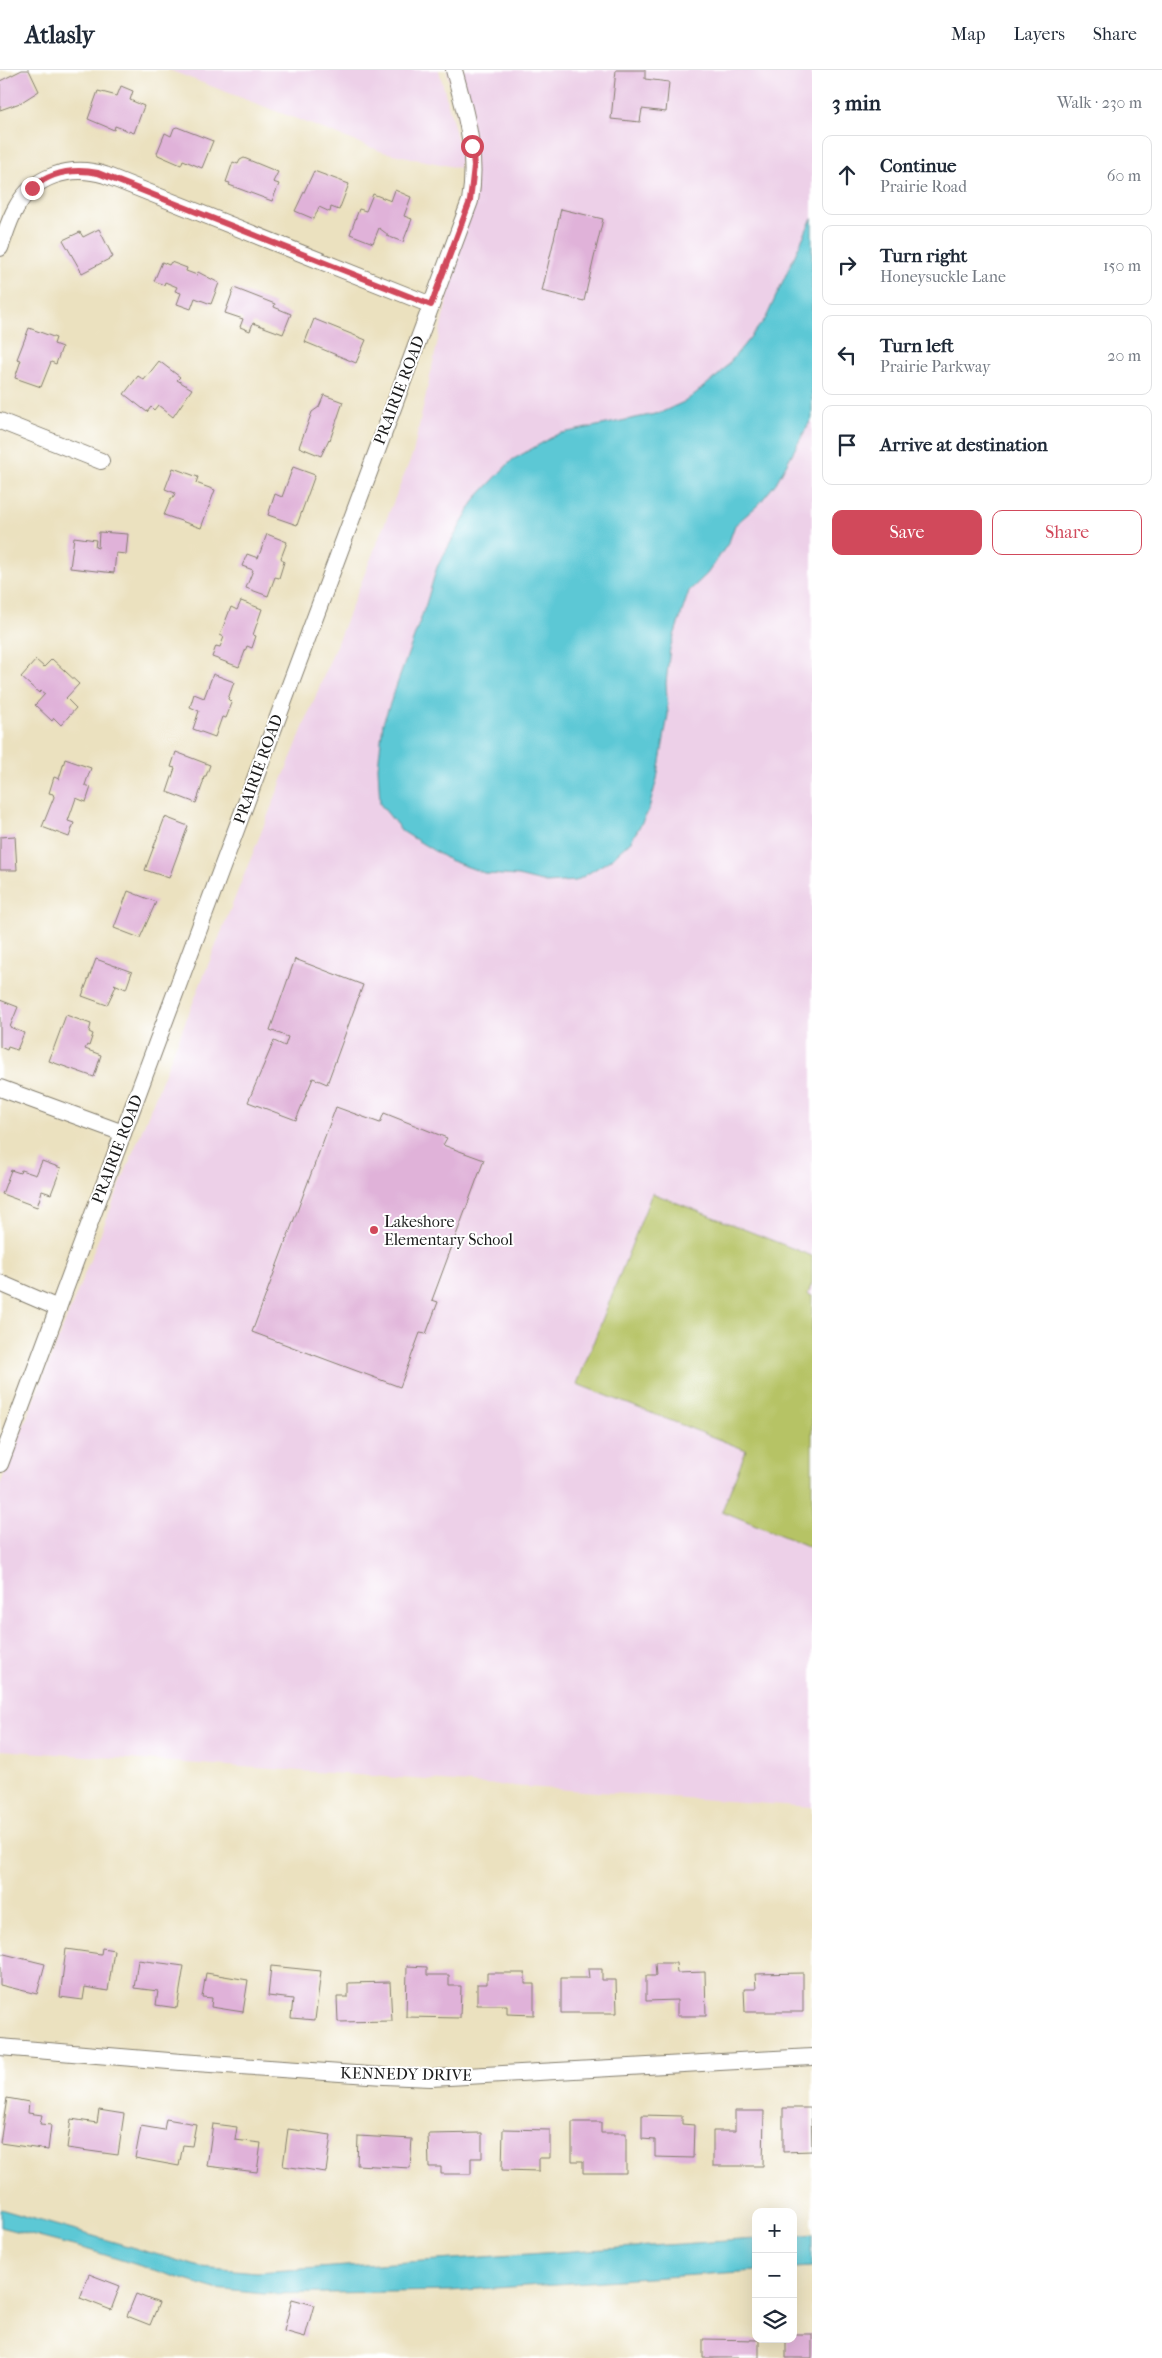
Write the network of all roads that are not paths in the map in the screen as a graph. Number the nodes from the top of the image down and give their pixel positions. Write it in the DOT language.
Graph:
graph roads {
  1 [pos="454,70"];
  2 [pos="0,248"];
  3 [pos="431,305"];
  4 [pos="0,421"];
  5 [pos="101,461"];
  6 [pos="0,1088"];
  7 [pos="123,1133"];
  8 [pos="0,1283"];
  9 [pos="58,1308"];
  10 [pos="0,1464"];
  11 [pos="0,2047"];
  12 [pos="812,2057"];
  1 -- 3 [label="street, PRAIRIE ROAD"];
  2 -- 3 [label="street"];
  3 -- 7 [label="street, PRAIRIE ROAD"];
  4 -- 5 [label="street"];
  6 -- 7 [label="street"];
  7 -- 9 [label="street, PRAIRIE ROAD"];
  8 -- 9 [label="street"];
  9 -- 10 [label="street, PRAIRIE ROAD"];
  11 -- 12 [label="street, KENNEDY DRIVE"];
}
